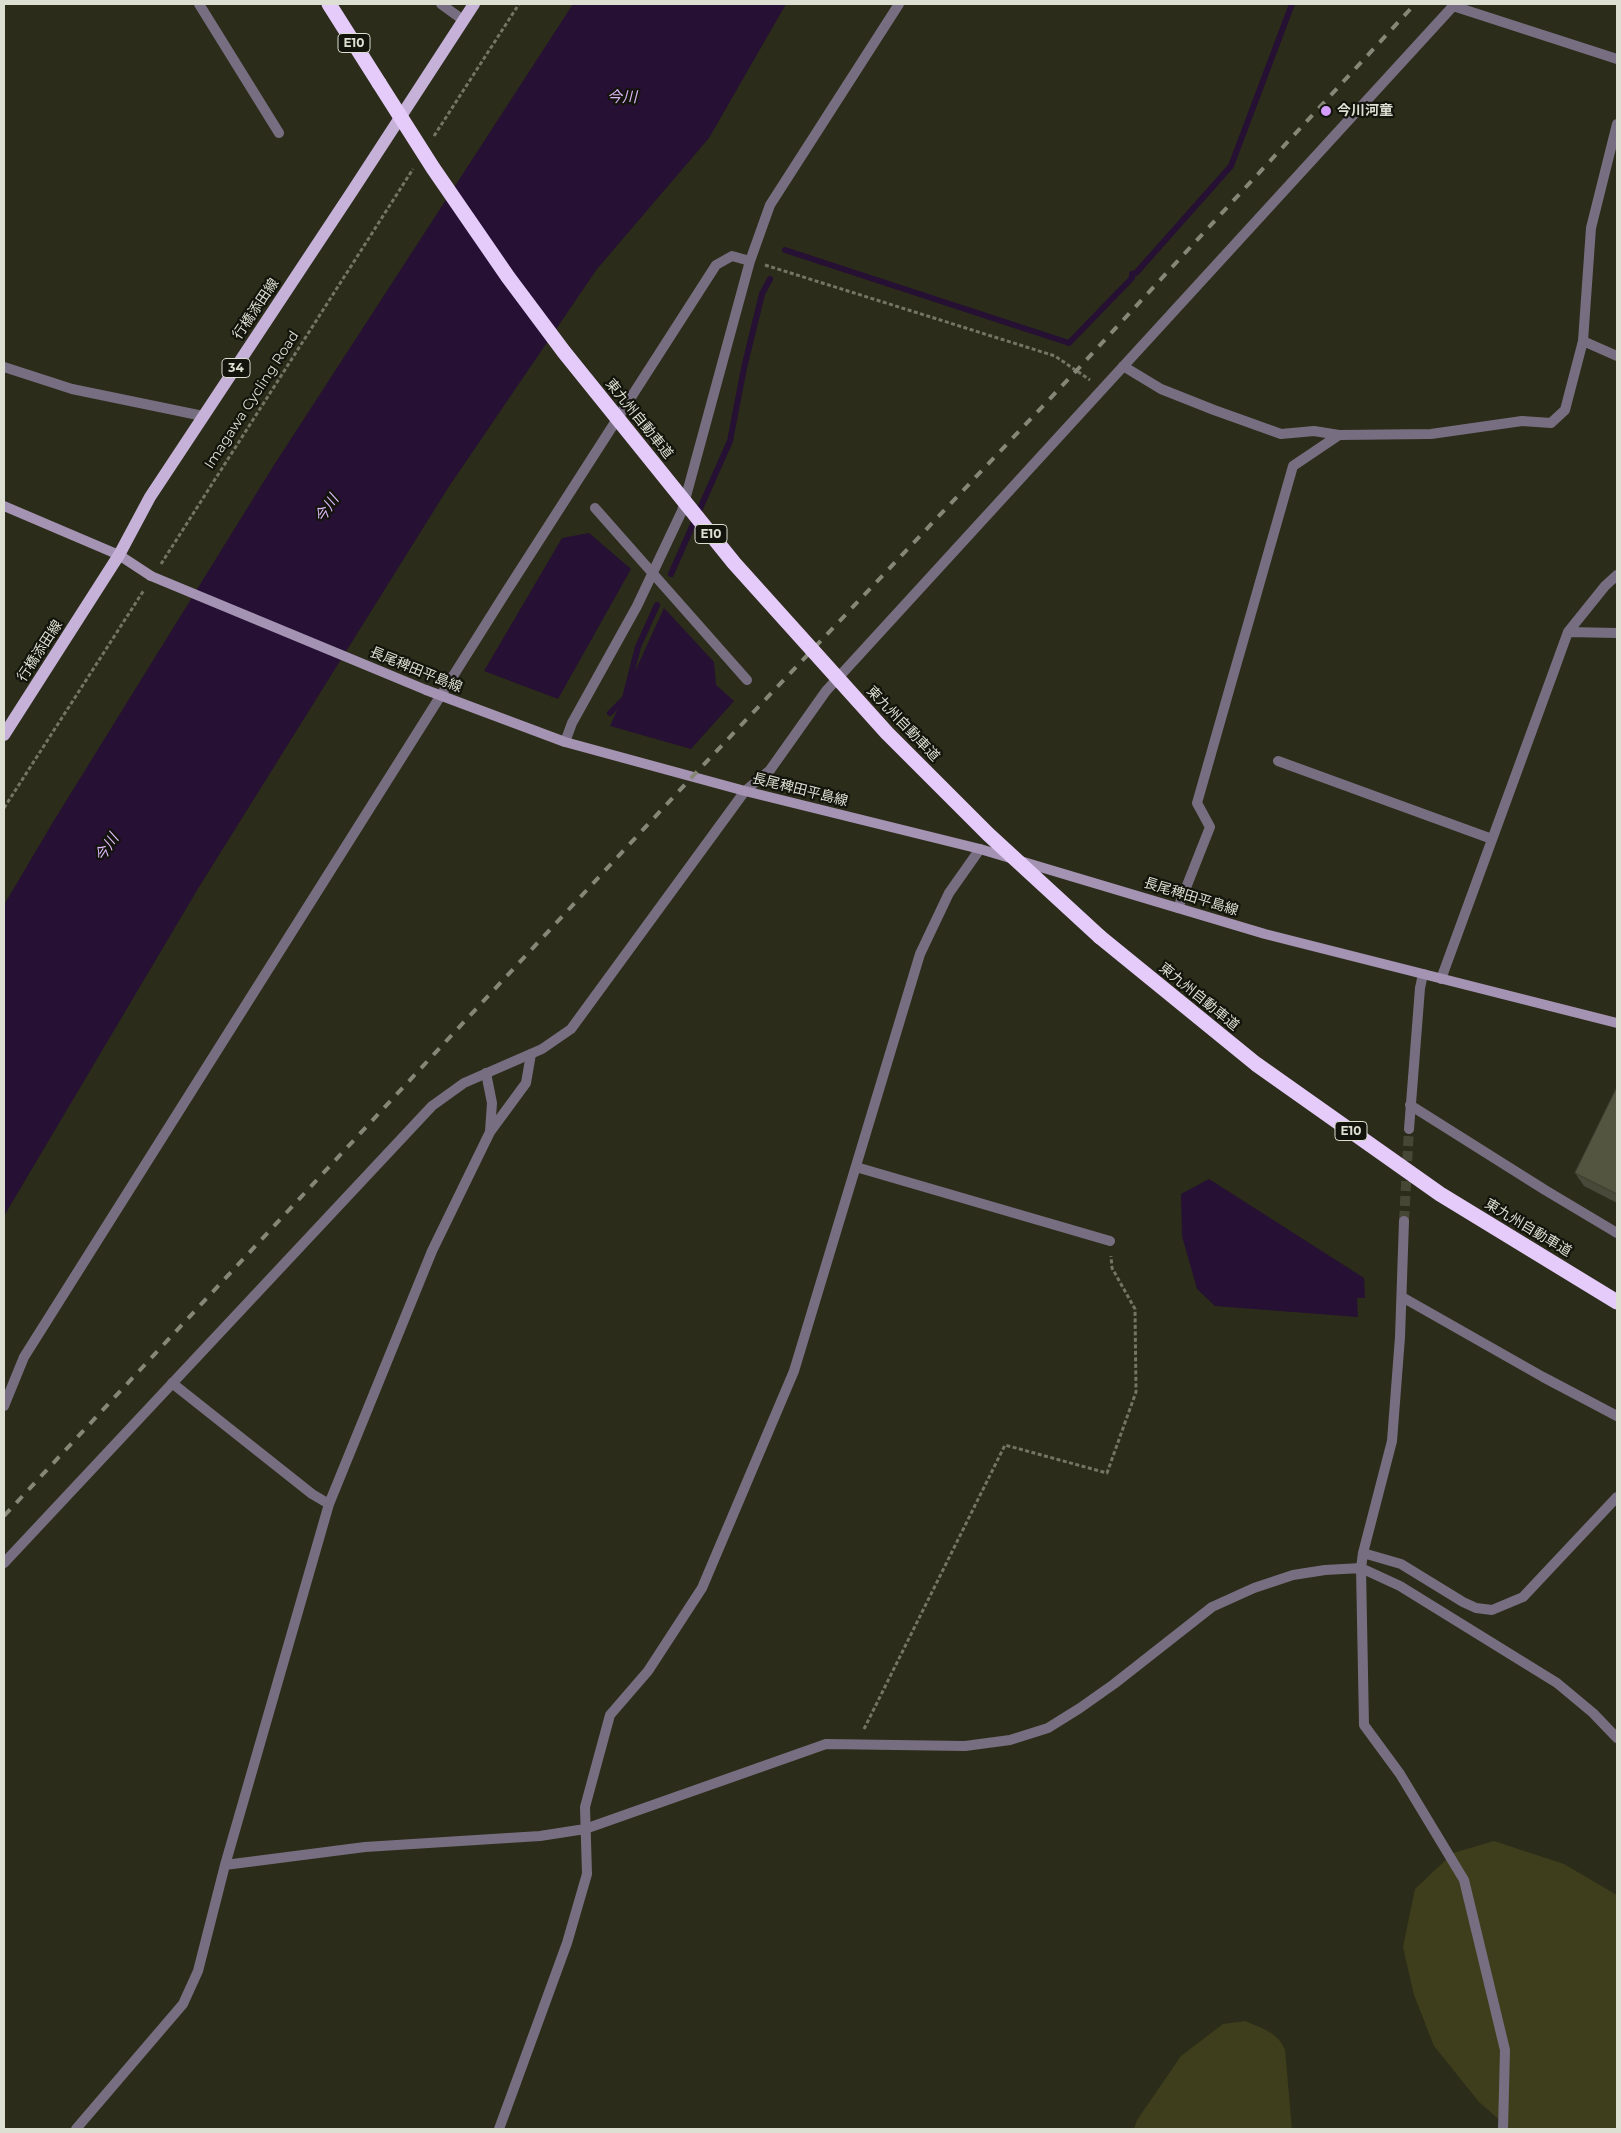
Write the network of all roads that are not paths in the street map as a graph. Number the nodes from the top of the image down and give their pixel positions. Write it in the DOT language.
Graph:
graph roads {
  1 [pos="199,4"];
  2 [pos="329,4"];
  3 [pos="441,4"];
  4 [pos="474,4"];
  5 [pos="899,4"];
  6 [pos="1454,5"];
  7 [pos="464,20"];
  8 [pos="1617,59"];
  9 [pos="1617,124"];
  10 [pos="279,133"];
  11 [pos="750,261"];
  12 [pos="1584,341"];
  13 [pos="1617,356"];
  14 [pos="1124,366"];
  15 [pos="4,368"];
  16 [pos="203,416"];
  17 [pos="1339,435"];
  18 [pos="4,506"];
  19 [pos="595,508"];
  20 [pos="119,554"];
  21 [pos="653,572"];
  22 [pos="1616,577"];
  23 [pos="1568,632"];
  24 [pos="1617,633"];
  25 [pos="747,680"];
  26 [pos="441,696"];
  27 [pos="4,735"];
  28 [pos="566,742"];
  29 [pos="1278,761"];
  30 [pos="745,791"];
  31 [pos="1492,840"];
  32 [pos="980,850"];
  33 [pos="1178,908"];
  34 [pos="1423,974"];
  35 [pos="1441,979"];
  36 [pos="1617,1023"];
  37 [pos="531,1054"];
  38 [pos="486,1073"];
  39 [pos="1410,1105"];
  40 [pos="1409,1129"];
  41 [pos="490,1132"];
  42 [pos="856,1167"];
  43 [pos="1404,1221"];
  44 [pos="1617,1232"];
  45 [pos="1110,1241"];
  46 [pos="1402,1297"];
  47 [pos="1617,1302"];
  48 [pos="172,1383"];
  49 [pos="4,1406"];
  50 [pos="1617,1416"];
  51 [pos="1617,1496"];
  52 [pos="329,1504"];
  53 [pos="1363,1553"];
  54 [pos="4,1562"];
  55 [pos="1361,1568"];
  56 [pos="1617,1738"];
  57 [pos="585,1829"];
  58 [pos="225,1866"];
  59 [pos="76,2129"];
  60 [pos="499,2129"];
  61 [pos="1503,2129"];
  1 -- 10 [label="street"];
  2 -- 47 [label="highway, 東九州自動車道 / E10, bridge"];
  3 -- 7 [label="street"];
  4 -- 7 [label="main road, 行橋添田線 / 34"];
  5 -- 11 [label="street"];
  6 -- 8 [label="street"];
  6 -- 14 [label="street"];
  7 -- 16 [label="main road, 行橋添田線 / 34"];
  9 -- 12 [label="street"];
  11 -- 21 [label="street"];
  11 -- 26 [label="street"];
  12 -- 13 [label="street"];
  12 -- 17 [label="street"];
  14 -- 17 [label="street"];
  14 -- 30 [label="street"];
  15 -- 16 [label="street"];
  16 -- 20 [label="main road, 行橋添田線 / 34"];
  17 -- 33 [label="street"];
  18 -- 20 [label="main road, 長尾稗田平島線"];
  19 -- 21 [label="street"];
  20 -- 26 [label="main road, 長尾稗田平島線, bridge"];
  20 -- 27 [label="main road, 行橋添田線 / 34"];
  21 -- 25 [label="street"];
  21 -- 28 [label="street"];
  22 -- 23 [label="street"];
  23 -- 24 [label="street"];
  23 -- 31 [label="street"];
  26 -- 28 [label="main road, 長尾稗田平島線"];
  26 -- 49 [label="street"];
  28 -- 30 [label="main road, 長尾稗田平島線"];
  29 -- 31 [label="street"];
  30 -- 32 [label="main road, 長尾稗田平島線"];
  30 -- 37 [label="street"];
  31 -- 35 [label="street"];
  32 -- 33 [label="main road, 長尾稗田平島線"];
  32 -- 42 [label="street"];
  33 -- 34 [label="main road, 長尾稗田平島線"];
  34 -- 35 [label="main road, 長尾稗田平島線"];
  34 -- 39 [label="street"];
  35 -- 36 [label="main road, 長尾稗田平島線"];
  37 -- 38 [label="street"];
  37 -- 41 [label="street"];
  38 -- 41 [label="street"];
  38 -- 48 [label="street"];
  39 -- 40 [label="street"];
  39 -- 44 [label="street"];
  41 -- 52 [label="street"];
  42 -- 45 [label="street"];
  42 -- 57 [label="street"];
  43 -- 46 [label="street"];
  46 -- 50 [label="street"];
  46 -- 53 [label="street"];
  48 -- 52 [label="street"];
  48 -- 54 [label="street"];
  51 -- 53 [label="street"];
  52 -- 58 [label="street"];
  53 -- 55 [label="street"];
  55 -- 56 [label="street"];
  55 -- 57 [label="street"];
  55 -- 61 [label="street"];
  57 -- 58 [label="street"];
  57 -- 60 [label="street"];
  58 -- 59 [label="street"];
}
